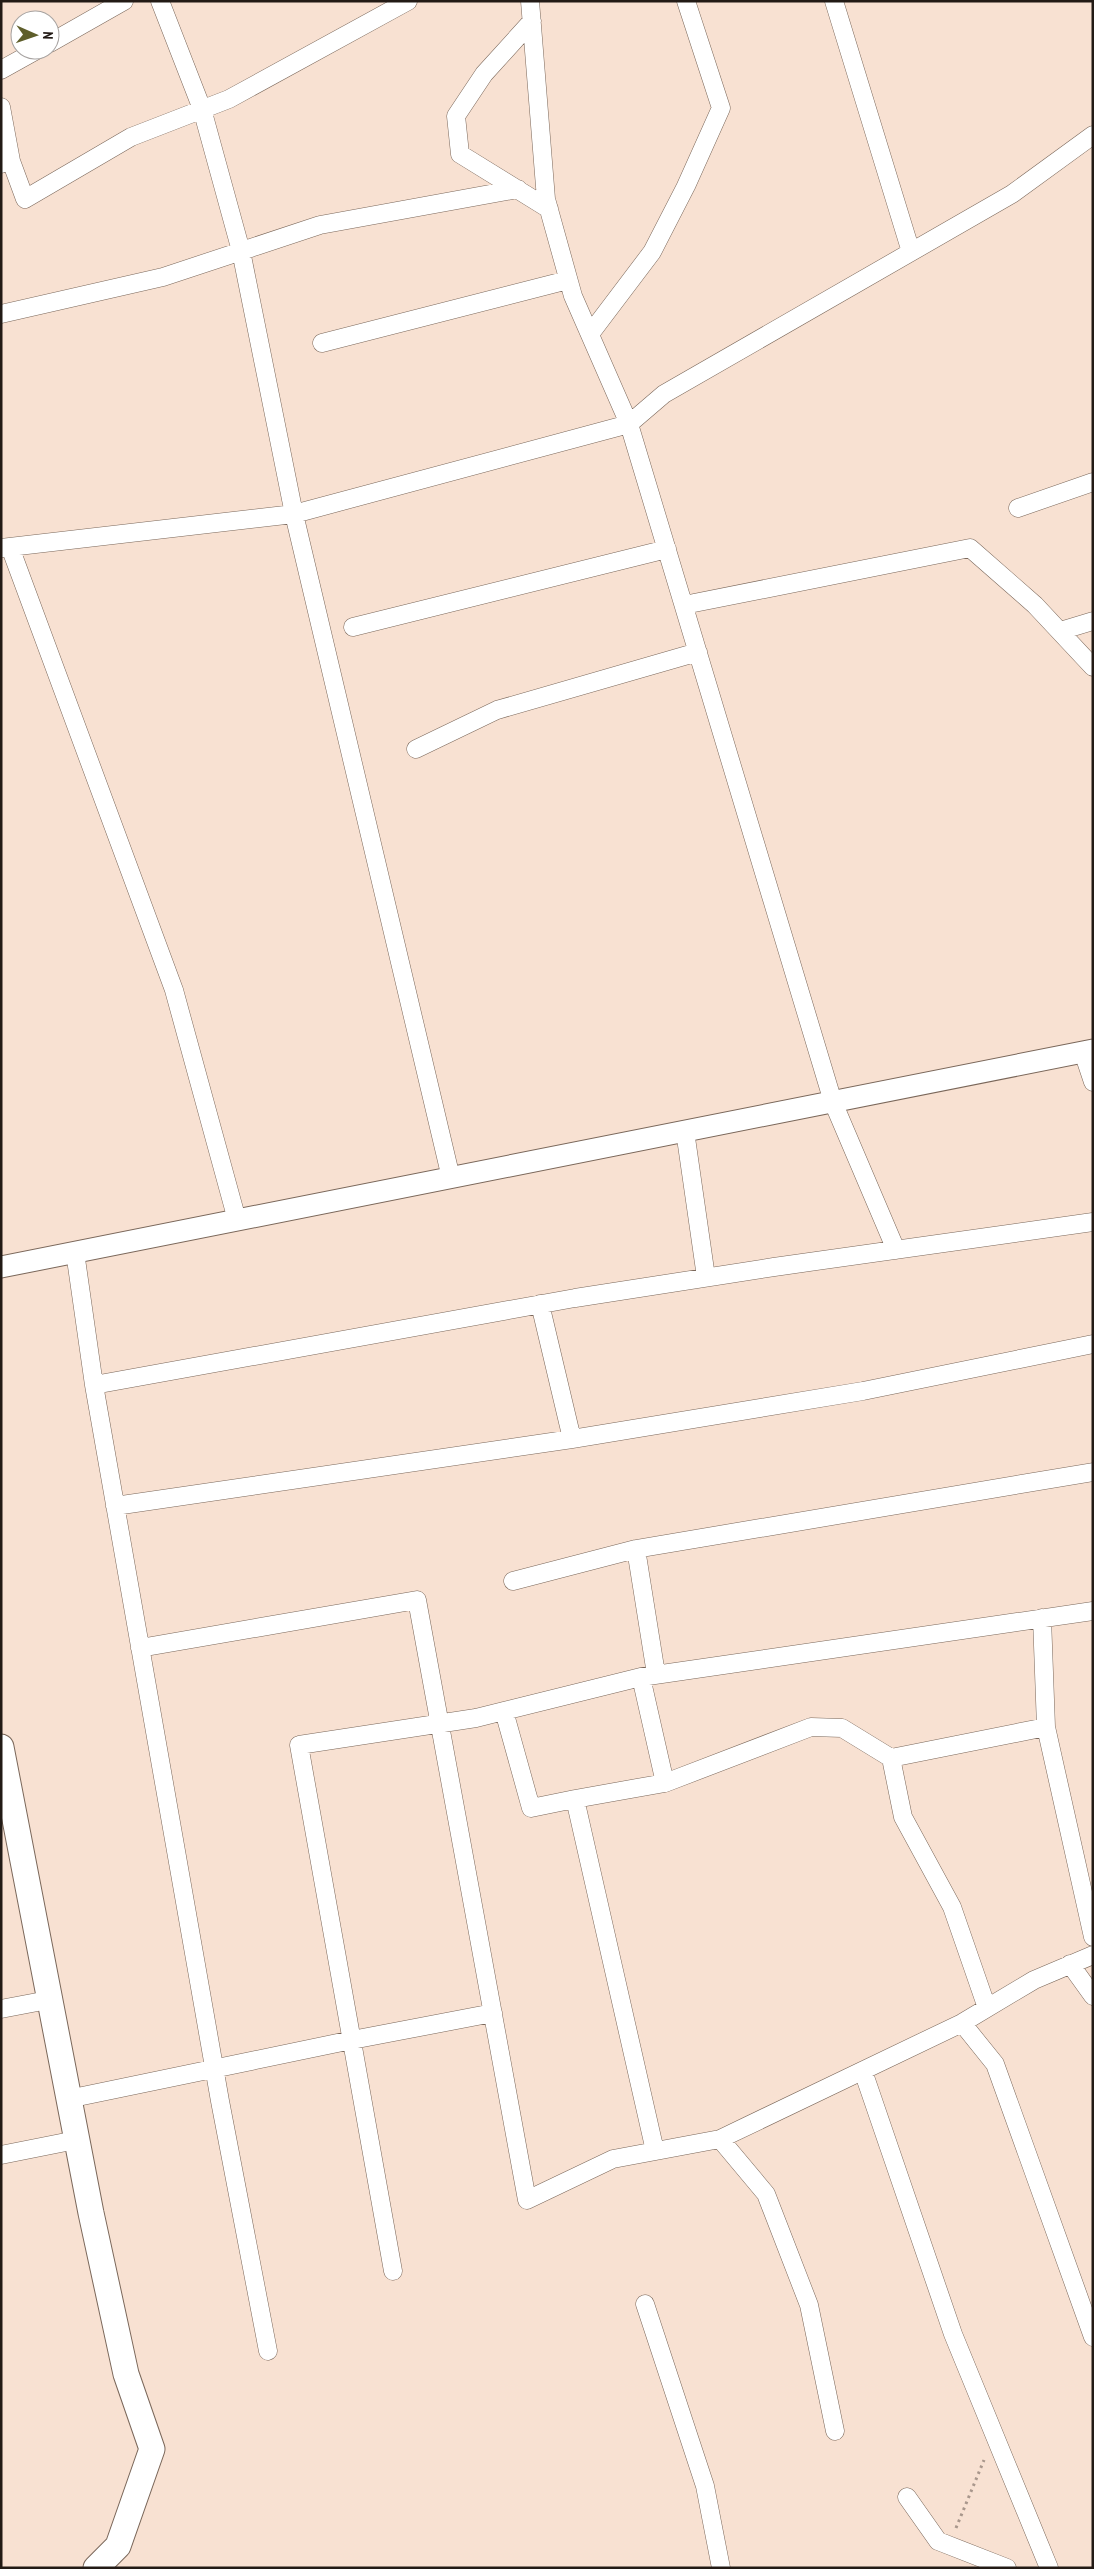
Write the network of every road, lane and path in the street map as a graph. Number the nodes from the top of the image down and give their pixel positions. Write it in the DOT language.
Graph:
graph roads {
  1 [pos="124,1"];
  2 [pos="160,1"];
  3 [pos="408,1"];
  4 [pos="530,1"];
  5 [pos="686,1"];
  6 [pos="834,1"];
  7 [pos="532,21"];
  8 [pos="60,36"];
  9 [pos="19,60"];
  10 [pos="1,70"];
  11 [pos="1,107"];
  12 [pos="202,109"];
  13 [pos="1093,135"];
  14 [pos="6,162"];
  15 [pos="518,189"];
  16 [pos="549,209"];
  17 [pos="241,251"];
  18 [pos="911,252"];
  19 [pos="568,280"];
  20 [pos="1,314"];
  21 [pos="590,334"];
  22 [pos="322,343"];
  23 [pos="629,424"];
  24 [pos="1093,482"];
  25 [pos="1018,508"];
  26 [pos="294,514"];
  27 [pos="6,547"];
  28 [pos="667,549"];
  29 [pos="684,605"];
  30 [pos="1093,621"];
  31 [pos="353,627"];
  32 [pos="1060,631"];
  33 [pos="698,652"];
  34 [pos="1093,667"];
  35 [pos="416,749"];
  36 [pos="1088,1051"];
  37 [pos="1093,1082"];
  38 [pos="833,1102"];
  39 [pos="685,1131"];
  40 [pos="451,1178"];
  41 [pos="237,1220"];
  42 [pos="1093,1222"];
  43 [pos="896,1250"];
  44 [pos="75,1252"];
  45 [pos="1,1267"];
  46 [pos="706,1277"];
  47 [pos="540,1304"];
  48 [pos="1093,1344"];
  49 [pos="94,1385"];
  50 [pos="572,1439"];
  51 [pos="1093,1472"];
  52 [pos="115,1506"];
  53 [pos="636,1549"];
  54 [pos="513,1581"];
  55 [pos="1093,1611"];
  56 [pos="1042,1618"];
  57 [pos="140,1648"];
  58 [pos="649,1676"];
  59 [pos="504,1711"];
  60 [pos="441,1724"];
  61 [pos="1046,1727"];
  62 [pos="891,1758"];
  63 [pos="2,1761"];
  64 [pos="665,1783"];
  65 [pos="575,1799"];
  66 [pos="1093,1937"];
  67 [pos="1093,1954"];
  68 [pos="1070,1964"];
  69 [pos="1093,1996"];
  70 [pos="48,2000"];
  71 [pos="987,2008"];
  72 [pos="1,2009"];
  73 [pos="493,2013"];
  74 [pos="962,2023"];
  75 [pos="352,2040"];
  76 [pos="214,2070"];
  77 [pos="863,2071"];
  78 [pos="68,2099"];
  79 [pos="720,2139"];
  80 [pos="76,2140"];
  81 [pos="655,2151"];
  82 [pos="1,2155"];
  83 [pos="393,2271"];
  84 [pos="645,2304"];
  85 [pos="1093,2338"];
  86 [pos="268,2351"];
  87 [pos="835,2431"];
  88 [pos="994,2434"];
  89 [pos="907,2497"];
  90 [pos="949,2545"];
  91 [pos="96,2568"];
  92 [pos="721,2568"];
  93 [pos="1007,2568"];
  94 [pos="1049,2568"];
  1 -- 8 [label="street"];
  2 -- 12 [label="street"];
  3 -- 12 [label="street"];
  4 -- 7 [label="street"];
  5 -- 21 [label="street"];
  6 -- 18 [label="street"];
  7 -- 15 [label="street"];
  7 -- 16 [label="street"];
  9 -- 10 [label="street"];
  11 -- 14 [label="street"];
  12 -- 14 [label="street"];
  12 -- 17 [label="street"];
  13 -- 18 [label="street"];
  15 -- 16 [label="street"];
  15 -- 17 [label="street"];
  16 -- 19 [label="street"];
  17 -- 20 [label="street"];
  17 -- 26 [label="street"];
  18 -- 23 [label="street"];
  19 -- 21 [label="street"];
  19 -- 22 [label="street"];
  21 -- 23 [label="street"];
  23 -- 26 [label="street"];
  23 -- 28 [label="street"];
  24 -- 25 [label="street"];
  26 -- 27 [label="street"];
  26 -- 40 [label="street"];
  27 -- 41 [label="street"];
  28 -- 29 [label="street"];
  28 -- 31 [label="street"];
  29 -- 32 [label="street"];
  29 -- 33 [label="street"];
  30 -- 32 [label="street"];
  32 -- 34 [label="street"];
  33 -- 35 [label="street"];
  33 -- 38 [label="street"];
  36 -- 37 [label="street"];
  36 -- 38 [label="street"];
  38 -- 39 [label="street"];
  38 -- 43 [label="street"];
  39 -- 40 [label="street"];
  39 -- 46 [label="street"];
  40 -- 41 [label="street"];
  41 -- 44 [label="street"];
  42 -- 43 [label="street"];
  43 -- 46 [label="street"];
  44 -- 45 [label="street"];
  44 -- 49 [label="street"];
  46 -- 47 [label="street"];
  47 -- 49 [label="street"];
  47 -- 50 [label="street"];
  48 -- 50 [label="street"];
  49 -- 52 [label="street"];
  50 -- 52 [label="street"];
  51 -- 53 [label="street"];
  52 -- 57 [label="street"];
  53 -- 54 [label="street"];
  53 -- 58 [label="street"];
  55 -- 56 [label="street"];
  56 -- 58 [label="street"];
  56 -- 61 [label="street"];
  57 -- 60 [label="street"];
  57 -- 76 [label="street"];
  58 -- 59 [label="street"];
  58 -- 64 [label="street"];
  59 -- 60 [label="street"];
  59 -- 65 [label="street"];
  60 -- 73 [label="street"];
  60 -- 75 [label="street"];
  61 -- 62 [label="street"];
  61 -- 66 [label="street"];
  62 -- 64 [label="street"];
  62 -- 71 [label="street"];
  63 -- 70 [label="main road"];
  64 -- 65 [label="street"];
  65 -- 81 [label="street"];
  67 -- 68 [label="street"];
  68 -- 69 [label="street"];
  68 -- 71 [label="street"];
  70 -- 72 [label="street"];
  70 -- 78 [label="main road"];
  71 -- 74 [label="street"];
  73 -- 75 [label="street"];
  73 -- 81 [label="street"];
  74 -- 77 [label="street"];
  74 -- 85 [label="street"];
  75 -- 76 [label="street"];
  75 -- 83 [label="street"];
  76 -- 78 [label="street"];
  76 -- 86 [label="street"];
  77 -- 79 [label="street"];
  77 -- 88 [label="street"];
  78 -- 80 [label="main road"];
  79 -- 81 [label="street"];
  79 -- 87 [label="street"];
  80 -- 82 [label="street"];
  80 -- 91 [label="main road"];
  84 -- 92 [label="street"];
  88 -- 90 [label="path"];
  88 -- 94 [label="street"];
  89 -- 90 [label="street"];
  90 -- 93 [label="street"];
}
